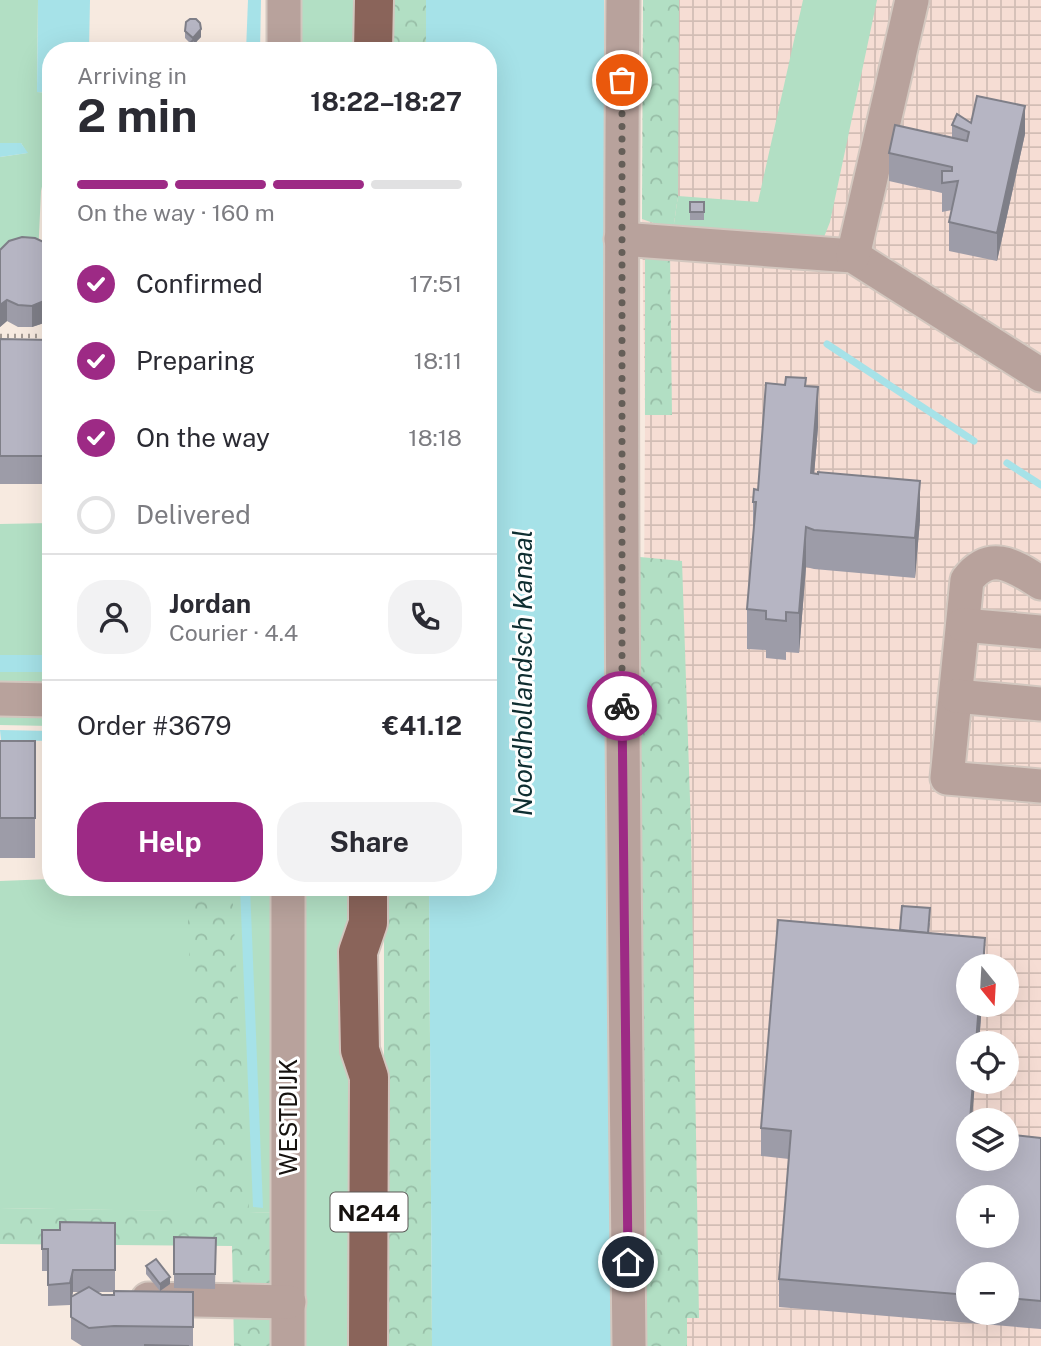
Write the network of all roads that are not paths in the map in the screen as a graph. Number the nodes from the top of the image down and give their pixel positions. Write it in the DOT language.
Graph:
graph roads {
  1 [pos="284,0"];
  2 [pos="374,0"];
  3 [pos="623,0"];
  4 [pos="912,0"];
  5 [pos="284,42"];
  6 [pos="373,42"];
  7 [pos="621,239"];
  8 [pos="853,256"];
  9 [pos="1041,375"];
  10 [pos="1041,583"];
  11 [pos="962,625"];
  12 [pos="1041,632"];
  13 [pos="956,696"];
  14 [pos="0,699"];
  15 [pos="42,700"];
  16 [pos="1041,704"];
  17 [pos="1041,786"];
  18 [pos="288,896"];
  19 [pos="368,905"];
  20 [pos="141,1299"];
  21 [pos="289,1302"];
  22 [pos="288,1346"];
  23 [pos="368,1346"];
  24 [pos="629,1346"];
  1 -- 5 [label="street"];
  2 -- 6 [label="main road"];
  3 -- 7 [label="street"];
  4 -- 8 [label="street"];
  7 -- 8 [label="street"];
  7 -- 24 [label="street"];
  8 -- 9 [label="street"];
  10 -- 11 [label="street"];
  11 -- 12 [label="street"];
  11 -- 13 [label="street"];
  13 -- 16 [label="street"];
  13 -- 17 [label="street"];
  14 -- 15 [label="street"];
  18 -- 21 [label="street, WESTDIJK"];
  19 -- 23 [label="main road, N244"];
  20 -- 21 [label="street"];
  21 -- 22 [label="street, WESTDIJK"];
}
